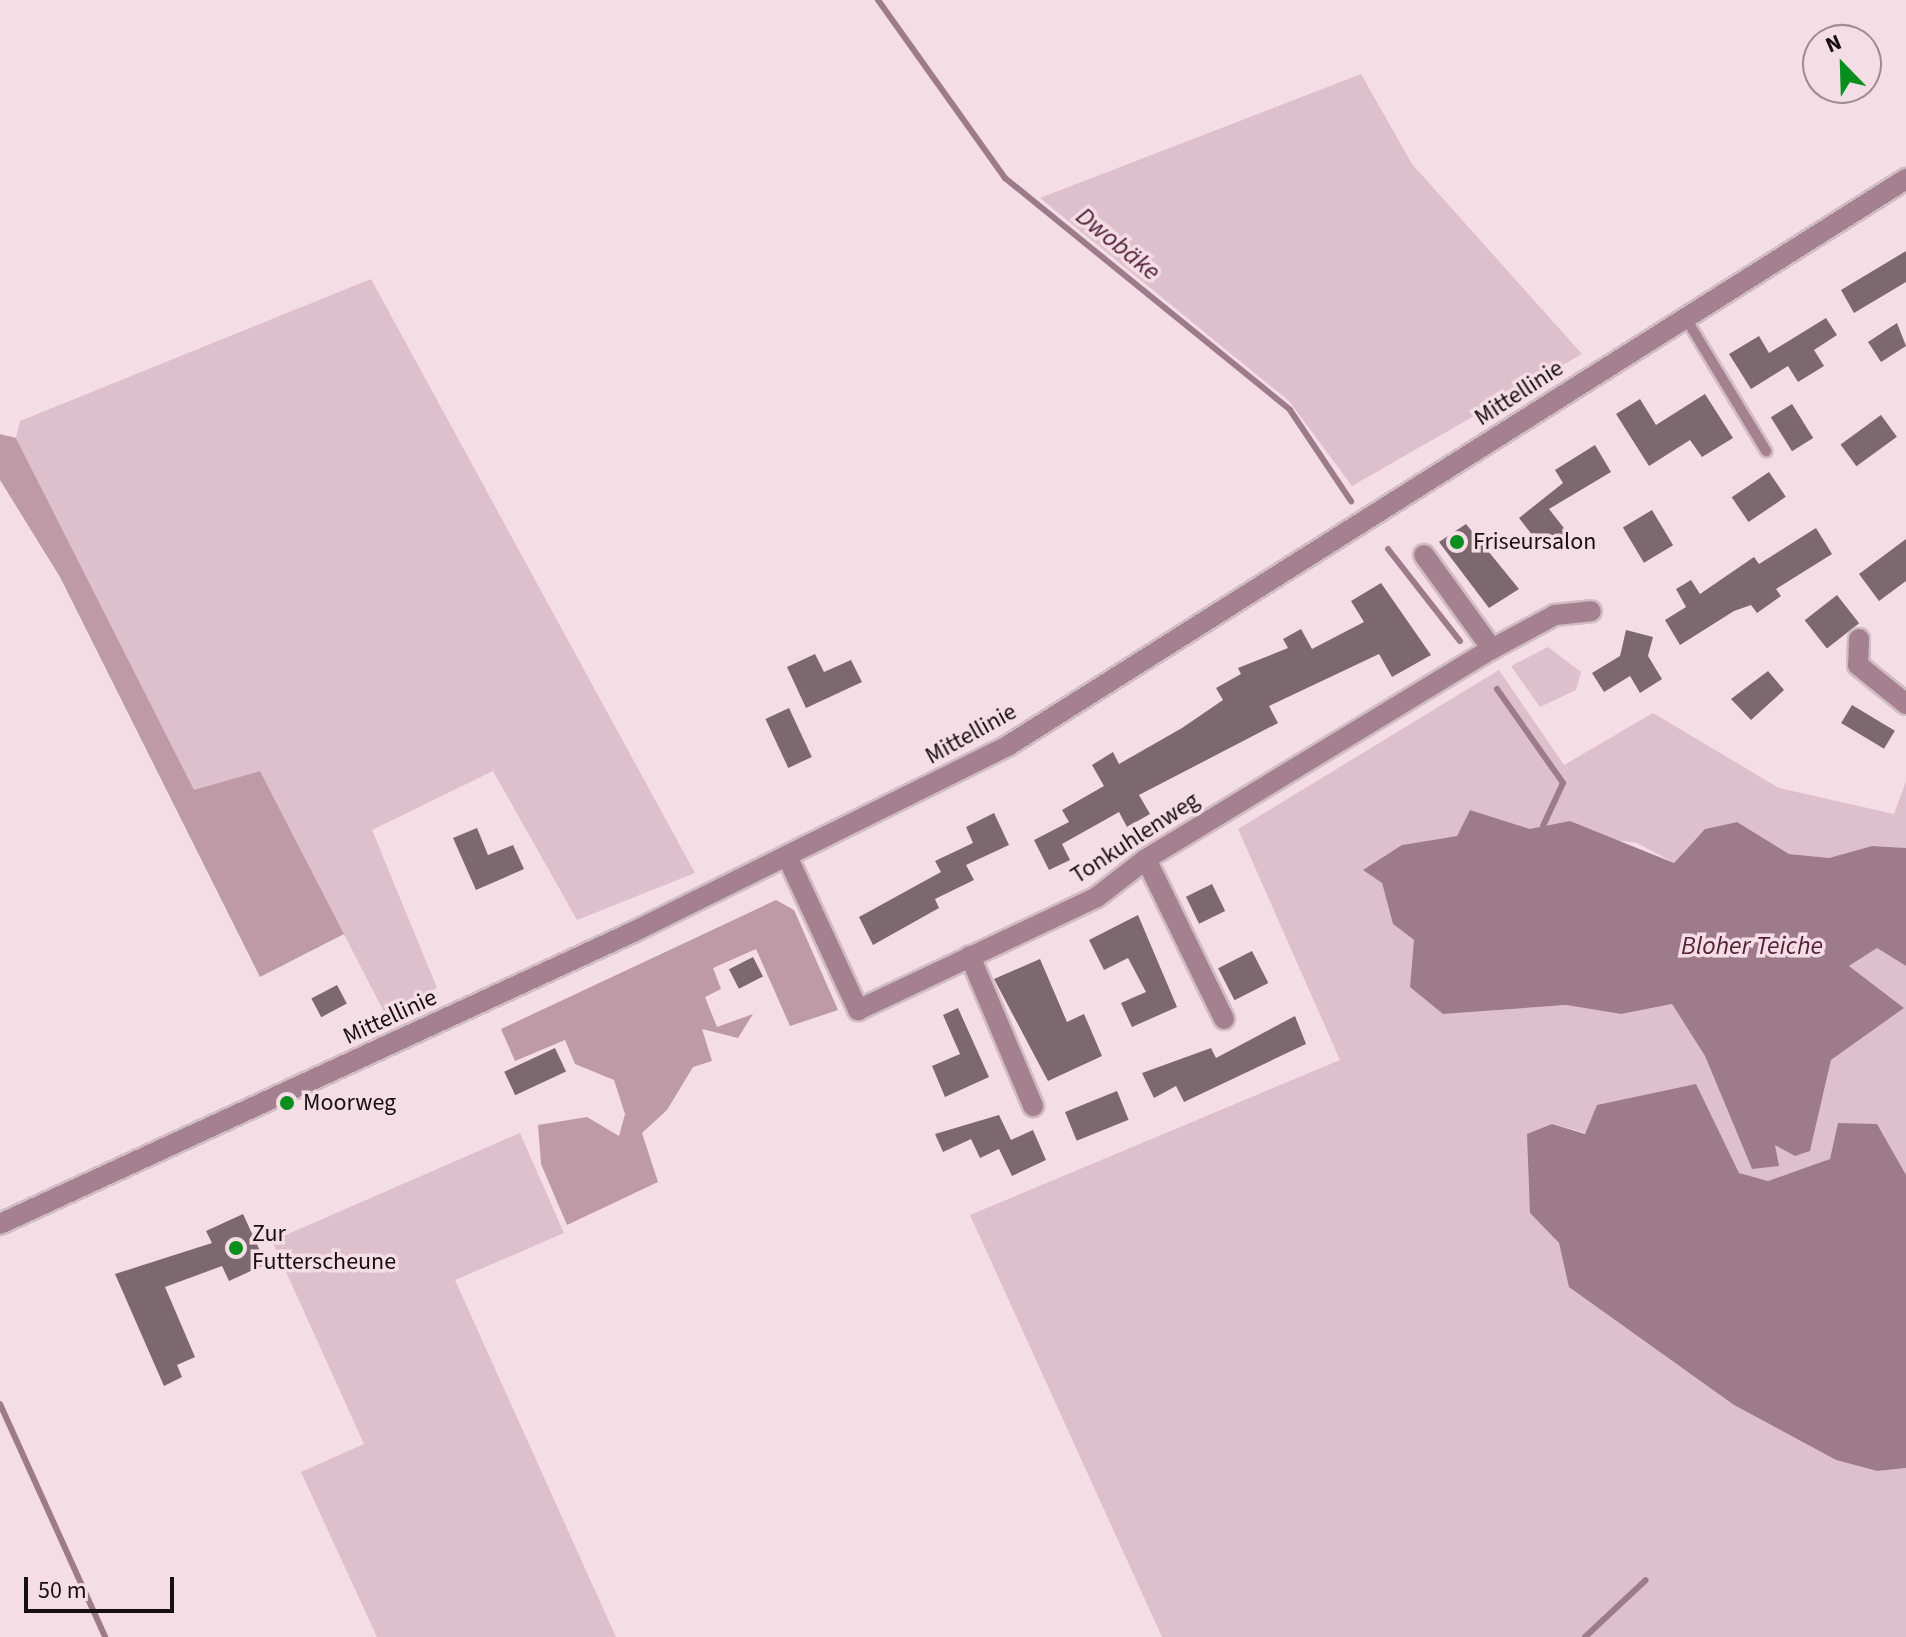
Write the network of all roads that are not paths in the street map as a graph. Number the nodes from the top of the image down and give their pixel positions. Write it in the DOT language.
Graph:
graph roads {
  1 [pos="1906,179"];
  2 [pos="1685,317"];
  3 [pos="1766,451"];
  4 [pos="1424,555"];
  5 [pos="1591,611"];
  6 [pos="1859,639"];
  7 [pos="1492,649"];
  8 [pos="1906,704"];
  9 [pos="787,856"];
  10 [pos="1146,859"];
  11 [pos="970,956"];
  12 [pos="1224,1019"];
  13 [pos="1033,1106"];
  14 [pos="0,1224"];
  1 -- 2 [label="street, Mittellinie"];
  2 -- 3 [label="lane"];
  2 -- 9 [label="street, Mittellinie"];
  4 -- 7 [label="street"];
  5 -- 7 [label="street, Tonkuhlenweg"];
  6 -- 8 [label="street"];
  7 -- 10 [label="street, Tonkuhlenweg"];
  9 -- 11 [label="street, Tonkuhlenweg"];
  9 -- 14 [label="street, Mittellinie"];
  10 -- 11 [label="street, Tonkuhlenweg"];
  10 -- 12 [label="street"];
  11 -- 13 [label="street"];
}
